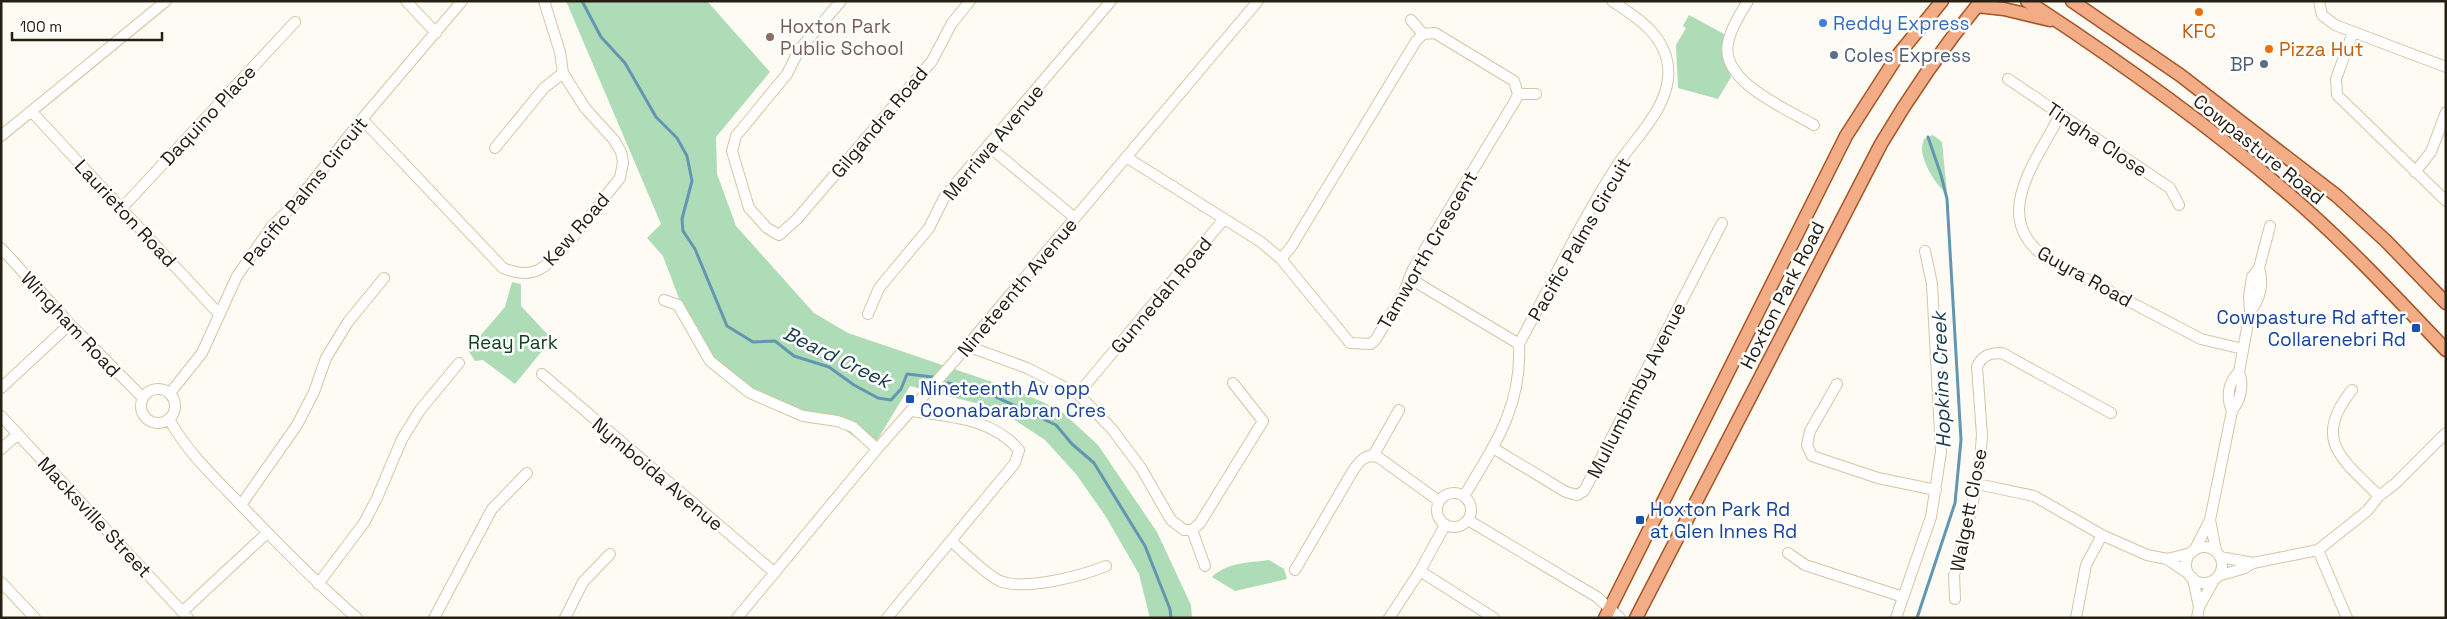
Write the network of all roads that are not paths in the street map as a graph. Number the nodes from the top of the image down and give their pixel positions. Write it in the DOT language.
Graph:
graph roads {
  1 [pos="166,1"];
  2 [pos="406,1"];
  3 [pos="462,1"];
  4 [pos="544,1"];
  5 [pos="841,1"];
  6 [pos="970,1"];
  7 [pos="1111,1"];
  8 [pos="1258,1"];
  9 [pos="1612,1"];
  10 [pos="1748,1"];
  11 [pos="1930,1"];
  12 [pos="1942,1"];
  13 [pos="2027,1"];
  14 [pos="2072,1"];
  15 [pos="2319,1"];
  16 [pos="1979,4"];
  17 [pos="1411,20"];
  18 [pos="296,22"];
  19 [pos="1924,23"];
  20 [pos="2060,23"];
  21 [pos="2353,32"];
  22 [pos="436,33"];
  23 [pos="1423,34"];
  24 [pos="2446,67"];
  25 [pos="563,73"];
  26 [pos="2008,79"];
  27 [pos="1518,94"];
  28 [pos="1536,94"];
  29 [pos="32,112"];
  30 [pos="2446,112"];
  31 [pos="2060,115"];
  32 [pos="362,120"];
  33 [pos="1814,125"];
  34 [pos="1,136"];
  35 [pos="988,146"];
  36 [pos="495,148"];
  37 [pos="1126,157"];
  38 [pos="2416,172"];
  39 [pos="2446,201"];
  40 [pos="2179,206"];
  41 [pos="121,209"];
  42 [pos="1075,218"];
  43 [pos="1224,219"];
  44 [pos="1722,223"];
  45 [pos="2270,226"];
  46 [pos="1,248"];
  47 [pos="1925,250"];
  48 [pos="1280,259"];
  49 [pos="384,278"];
  50 [pos="1409,278"];
  51 [pos="664,300"];
  52 [pos="2446,303"];
  53 [pos="220,314"];
  54 [pos="868,314"];
  55 [pos="70,324"];
  56 [pos="1520,344"];
  57 [pos="967,346"];
  58 [pos="2243,349"];
  59 [pos="2446,350"];
  60 [pos="459,363"];
  61 [pos="542,374"];
  62 [pos="1234,382"];
  63 [pos="1837,384"];
  64 [pos="1,388"];
  65 [pos="2352,390"];
  66 [pos="170,393"];
  67 [pos="1078,394"];
  68 [pos="143,398"];
  69 [pos="1399,410"];
  70 [pos="912,411"];
  71 [pos="2112,413"];
  72 [pos="1,416"];
  73 [pos="169,419"];
  74 [pos="2446,433"];
  75 [pos="18,434"];
  76 [pos="1493,448"];
  77 [pos="876,449"];
  78 [pos="1,450"];
  79 [pos="1373,456"];
  80 [pos="527,473"];
  81 [pos="1977,484"];
  82 [pos="1936,490"];
  83 [pos="1464,496"];
  84 [pos="2379,496"];
  85 [pos="1439,501"];
  86 [pos="241,505"];
  87 [pos="1468,520"];
  88 [pos="2210,520"];
  89 [pos="1445,525"];
  90 [pos="1192,530"];
  91 [pos="267,533"];
  92 [pos="2102,535"];
  93 [pos="952,542"];
  94 [pos="2318,550"];
  95 [pos="2192,552"];
  96 [pos="1788,553"];
  97 [pos="610,554"];
  98 [pos="2218,554"];
  99 [pos="2167,559"];
  100 [pos="2254,563"];
  101 [pos="1106,566"];
  102 [pos="1205,566"];
  103 [pos="1295,570"];
  104 [pos="1420,571"];
  105 [pos="775,573"];
  106 [pos="2191,576"];
  107 [pos="2216,578"];
  108 [pos="1,582"];
  109 [pos="318,584"];
  110 [pos="1903,597"];
  111 [pos="1955,600"];
  112 [pos="2198,612"];
  113 [pos="1607,613"];
  114 [pos="185,615"];
  115 [pos="34,618"];
  116 [pos="356,618"];
  117 [pos="434,618"];
  118 [pos="565,618"];
  119 [pos="737,618"];
  120 [pos="887,618"];
  121 [pos="1389,618"];
  122 [pos="1494,618"];
  123 [pos="1620,618"];
  124 [pos="1636,618"];
  125 [pos="1896,618"];
  126 [pos="2076,618"];
  127 [pos="2347,618"];
  1 -- 29 [label="street"];
  2 -- 22 [label="street"];
  3 -- 22 [label="street, Pacific Palms Circuit"];
  4 -- 25 [label="street, Kew Road"];
  5 -- 6 [label="street, Gilgandra Road"];
  7 -- 35 [label="street, Merriwa Avenue"];
  8 -- 37 [label="street, Nineteenth Avenue"];
  9 -- 56 [label="street, Pacific Palms Circuit"];
  10 -- 33 [label="street"];
  11 -- 19 [label="main road"];
  12 -- 19 [label="main road, Hoxton Park Road"];
  13 -- 20 [label="main road, Cowpasture Road"];
  14 -- 52 [label="main road, Cowpasture Road"];
  15 -- 21 [label="street"];
  16 -- 20 [label="main road"];
  16 -- 124 [label="main road, Hoxton Park Road"];
  17 -- 23 [label="street"];
  18 -- 41 [label="street, Daquino Place"];
  19 -- 113 [label="main road, Hoxton Park Road"];
  20 -- 59 [label="main road, Cowpasture Road"];
  21 -- 24 [label="street"];
  21 -- 38 [label="street"];
  22 -- 32 [label="street, Pacific Palms Circuit"];
  23 -- 27 [label="street"];
  23 -- 48 [label="street"];
  25 -- 32 [label="street, Kew Road"];
  25 -- 36 [label="street"];
  26 -- 31 [label="street, Tingha Close"];
  27 -- 28 [label="street"];
  27 -- 50 [label="street, Tamworth Crescent"];
  29 -- 34 [label="street"];
  29 -- 41 [label="street, Laurieton Road"];
  30 -- 38 [label="street"];
  31 -- 40 [label="street, Tingha Close"];
  31 -- 58 [label="street, Guyra Road"];
  32 -- 53 [label="street, Pacific Palms Circuit"];
  35 -- 42 [label="street"];
  35 -- 54 [label="street, Merriwa Avenue"];
  37 -- 42 [label="street, Nineteenth Avenue"];
  37 -- 43 [label="street, Tamworth Crescent"];
  38 -- 39 [label="street"];
  41 -- 53 [label="street, Laurieton Road"];
  42 -- 57 [label="street, Nineteenth Avenue"];
  43 -- 48 [label="street, Tamworth Crescent"];
  43 -- 67 [label="street, Gunnedah Road"];
  44 -- 76 [label="street, Mullumbimby Avenue"];
  45 -- 58 [label="street"];
  46 -- 55 [label="street, Wingham Road"];
  47 -- 82 [label="street"];
  48 -- 50 [label="street, Tamworth Crescent"];
  49 -- 86 [label="street"];
  50 -- 56 [label="street"];
  51 -- 77 [label="street"];
  53 -- 66 [label="street, Pacific Palms Circuit"];
  55 -- 64 [label="street"];
  55 -- 68 [label="street, Wingham Road"];
  56 -- 76 [label="street, Pacific Palms Circuit"];
  57 -- 67 [label="street"];
  57 -- 70 [label="street, Nineteenth Avenue"];
  58 -- 88 [label="street"];
  60 -- 109 [label="street"];
  61 -- 105 [label="street, Nymboida Avenue"];
  62 -- 90 [label="street"];
  63 -- 82 [label="street"];
  65 -- 84 [label="street"];
  66 -- 68 [label="street"];
  66 -- 73 [label="street"];
  67 -- 90 [label="street"];
  68 -- 73 [label="street"];
  69 -- 79 [label="street"];
  70 -- 77 [label="street, Nineteenth Avenue"];
  70 -- 93 [label="street"];
  71 -- 81 [label="street, Walgett Close"];
  72 -- 75 [label="street, Macksville Street"];
  73 -- 86 [label="street"];
  74 -- 84 [label="street"];
  75 -- 78 [label="street"];
  75 -- 114 [label="street, Macksville Street"];
  76 -- 83 [label="street, Pacific Palms Circuit"];
  77 -- 105 [label="street, Nineteenth Avenue"];
  79 -- 85 [label="street"];
  79 -- 103 [label="street"];
  80 -- 117 [label="street"];
  81 -- 92 [label="street"];
  81 -- 111 [label="street, Walgett Close"];
  82 -- 110 [label="street"];
  83 -- 85 [label="street"];
  83 -- 87 [label="street"];
  84 -- 94 [label="street"];
  85 -- 89 [label="street"];
  86 -- 91 [label="street"];
  87 -- 89 [label="street"];
  87 -- 113 [label="street"];
  88 -- 95 [label="street"];
  88 -- 98 [label="street"];
  89 -- 104 [label="street"];
  90 -- 102 [label="street"];
  91 -- 109 [label="street"];
  91 -- 114 [label="street"];
  92 -- 99 [label="street"];
  92 -- 126 [label="street"];
  93 -- 101 [label="street"];
  93 -- 120 [label="street"];
  94 -- 100 [label="street"];
  94 -- 127 [label="street"];
  95 -- 98 [label="street"];
  95 -- 99 [label="street"];
  95 -- 106 [label="street"];
  96 -- 110 [label="street"];
  97 -- 118 [label="street"];
  98 -- 100 [label="street"];
  98 -- 107 [label="street"];
  99 -- 106 [label="street"];
  100 -- 107 [label="street"];
  104 -- 121 [label="street"];
  104 -- 122 [label="street"];
  105 -- 119 [label="street, Nineteenth Avenue"];
  106 -- 107 [label="street"];
  106 -- 112 [label="street"];
  107 -- 112 [label="street"];
  108 -- 115 [label="street"];
  109 -- 116 [label="street"];
  110 -- 125 [label="street"];
  113 -- 123 [label="street"];
}
